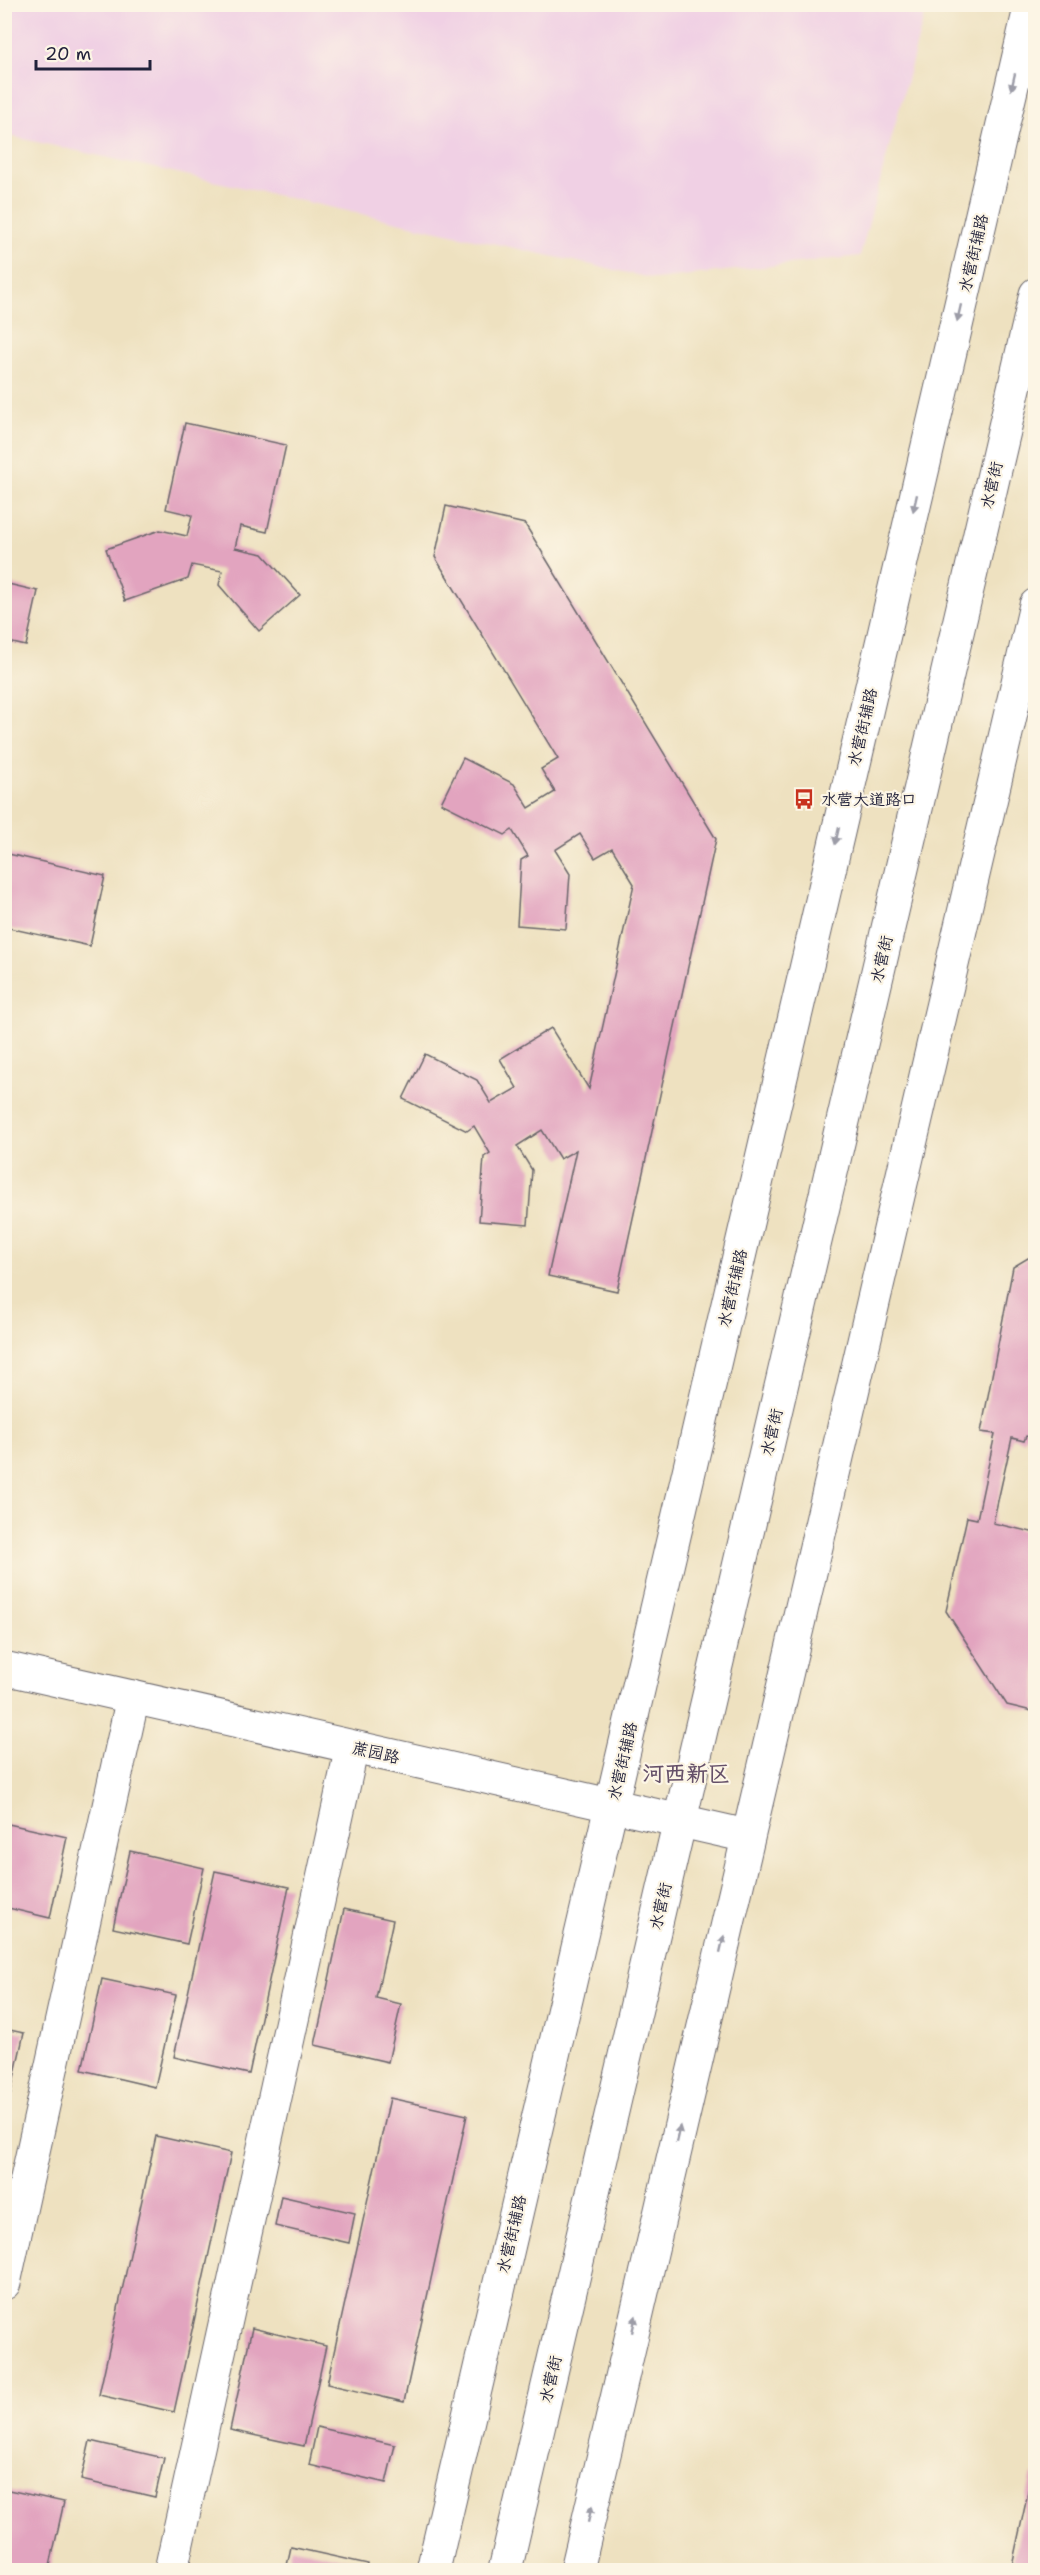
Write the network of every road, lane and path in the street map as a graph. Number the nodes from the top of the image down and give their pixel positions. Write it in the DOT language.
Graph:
graph roads {
  1 [pos="1030,4"];
  2 [pos="1035,294"];
  3 [pos="1035,605"];
  4 [pos="4,1668"];
  5 [pos="134,1697"];
  6 [pos="352,1747"];
  7 [pos="611,1805"];
  8 [pos="680,1821"];
  9 [pos="747,1836"];
  10 [pos="4,2283"];
  11 [pos="171,2571"];
  12 [pos="433,2571"];
  13 [pos="505,2571"];
  14 [pos="577,2571"];
  1 -- 7 [label="street, 水营街辅路, one-way"];
  2 -- 8 [label="street, 水营街"];
  3 -- 9 [label="street"];
  4 -- 5 [label="street, 蔗园路"];
  5 -- 6 [label="street, 蔗园路"];
  5 -- 10 [label="street"];
  6 -- 7 [label="street, 蔗园路"];
  6 -- 11 [label="street"];
  7 -- 8 [label="street, 蔗园路"];
  7 -- 12 [label="street, 水营街辅路"];
  8 -- 9 [label="street, 蔗园路"];
  8 -- 13 [label="street, 水营街"];
  14 -- 9 [label="street, one-way"];
}
